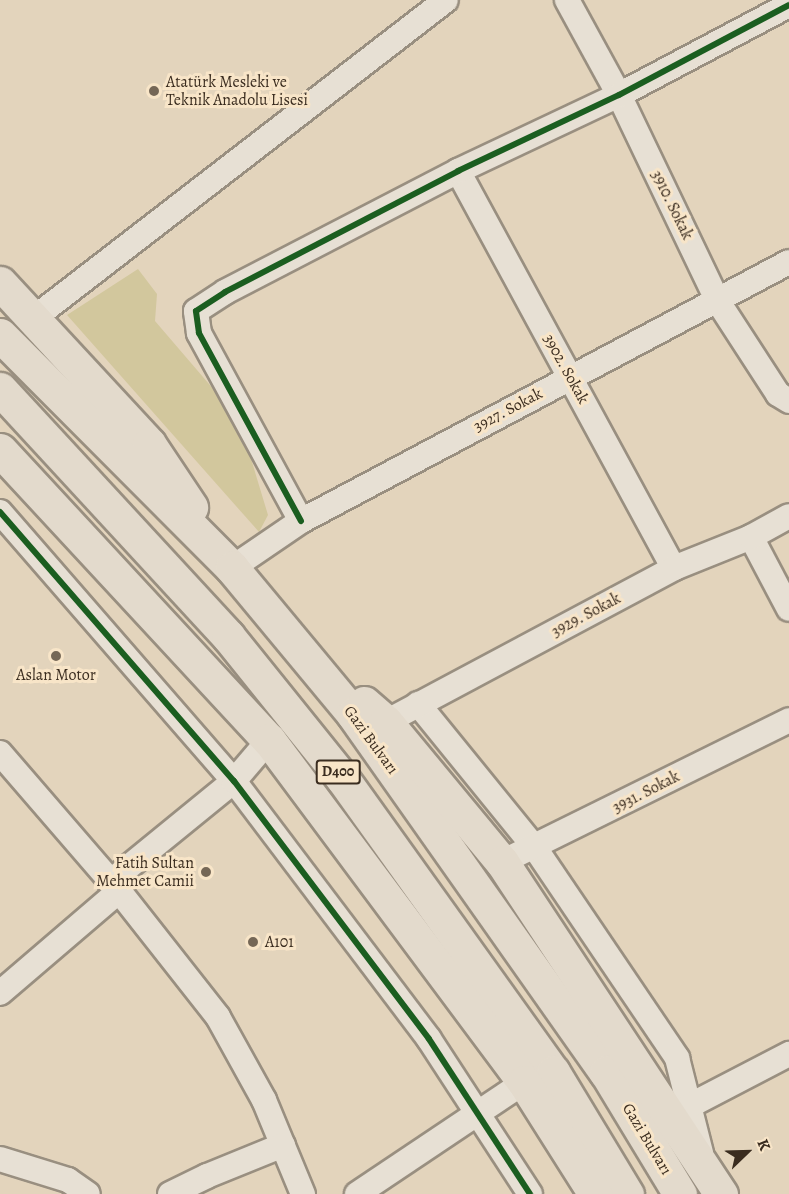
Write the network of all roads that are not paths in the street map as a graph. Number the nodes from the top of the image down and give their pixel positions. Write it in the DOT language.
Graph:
graph roads {
  1 [pos="446,0"];
  2 [pos="567,0"];
  3 [pos="789,5"];
  4 [pos="619,94"];
  5 [pos="458,171"];
  6 [pos="789,262"];
  7 [pos="0,283"];
  8 [pos="717,300"];
  9 [pos="34,318"];
  10 [pos="0,335"];
  11 [pos="570,377"];
  12 [pos="0,389"];
  13 [pos="789,401"];
  14 [pos="0,446"];
  15 [pos="0,450"];
  16 [pos="0,512"];
  17 [pos="789,516"];
  18 [pos="301,521"];
  19 [pos="751,537"];
  20 [pos="232,568"];
  21 [pos="674,568"];
  22 [pos="789,609"];
  23 [pos="228,636"];
  24 [pos="296,645"];
  25 [pos="418,704"];
  26 [pos="386,722"];
  27 [pos="787,726"];
  28 [pos="269,740"];
  29 [pos="0,753"];
  30 [pos="234,781"];
  31 [pos="535,848"];
  32 [pos="502,862"];
  33 [pos="115,887"];
  34 [pos="0,993"];
  35 [pos="789,1054"];
  36 [pos="524,1082"];
  37 [pos="689,1106"];
  38 [pos="480,1113"];
  39 [pos="284,1145"];
  40 [pos="0,1159"];
  41 [pos="704,1164"];
  42 [pos="88,1194"];
  43 [pos="170,1194"];
  44 [pos="303,1194"];
  45 [pos="357,1194"];
  46 [pos="530,1194"];
  47 [pos="595,1194"];
  48 [pos="627,1194"];
  49 [pos="680,1194"];
  50 [pos="721,1194"];
  1 -- 9 [label="street"];
  2 -- 4 [label="street, 3910. Sokak"];
  3 -- 4 [label="street"];
  4 -- 5 [label="street"];
  4 -- 8 [label="street, 3910. Sokak"];
  5 -- 11 [label="street, 3902. Sokak"];
  5 -- 18 [label="street"];
  6 -- 8 [label="street, 3927. Sokak"];
  7 -- 9 [label="highway"];
  8 -- 11 [label="street, 3927. Sokak"];
  8 -- 13 [label="street, 3910. Sokak"];
  9 -- 20 [label="highway"];
  10 -- 20 [label="highway, Gazi Bulvarı / D400"];
  11 -- 18 [label="street, 3927. Sokak"];
  11 -- 21 [label="street, 3902. Sokak"];
  12 -- 23 [label="highway, D400"];
  14 -- 23 [label="highway"];
  15 -- 28 [label="highway"];
  16 -- 30 [label="street"];
  17 -- 19 [label="street, 3929. Sokak"];
  18 -- 20 [label="street, 3927. Sokak"];
  19 -- 21 [label="street, 3929. Sokak"];
  19 -- 22 [label="street"];
  20 -- 24 [label="highway, Gazi Bulvarı / D400"];
  21 -- 25 [label="street, 3929. Sokak"];
  23 -- 48 [label="highway, D400"];
  24 -- 26 [label="highway"];
  24 -- 49 [label="highway, Gazi Bulvarı / D400"];
  25 -- 26 [label="street, 3929. Sokak"];
  25 -- 31 [label="street"];
  26 -- 32 [label="highway"];
  27 -- 31 [label="street, 3931. Sokak"];
  28 -- 30 [label="street"];
  28 -- 36 [label="highway"];
  29 -- 33 [label="street"];
  30 -- 33 [label="street"];
  30 -- 38 [label="street"];
  31 -- 32 [label="street, 3931. Sokak"];
  31 -- 37 [label="street"];
  32 -- 41 [label="highway"];
  33 -- 34 [label="street"];
  33 -- 39 [label="street"];
  35 -- 37 [label="street"];
  36 -- 38 [label="street"];
  36 -- 47 [label="highway"];
  37 -- 41 [label="street"];
  38 -- 45 [label="street"];
  38 -- 46 [label="street"];
  39 -- 43 [label="street"];
  39 -- 44 [label="street"];
  40 -- 42 [label="street"];
  41 -- 50 [label="highway"];
}
